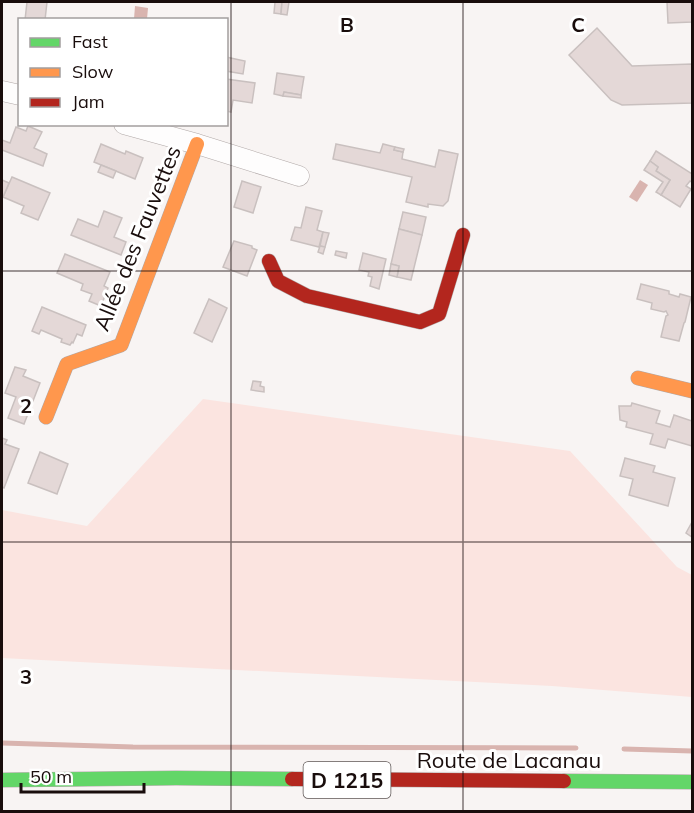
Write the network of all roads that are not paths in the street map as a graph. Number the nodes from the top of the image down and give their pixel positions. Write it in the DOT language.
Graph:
graph roads {
  1 [pos="2,90"];
  2 [pos="18,95"];
  3 [pos="131,126"];
  4 [pos="197,144"];
  5 [pos="299,176"];
  6 [pos="463,235"];
  7 [pos="269,261"];
  8 [pos="638,378"];
  9 [pos="693,391"];
  10 [pos="46,417"];
  11 [pos="2,780"];
  12 [pos="693,782"];
  1 -- 2 [label="street"];
  3 -- 4 [label="street"];
  4 -- 5 [label="street"];
  4 -- 10 [label="main road, Allée des Fauvettes"];
  6 -- 7 [label="main road"];
  8 -- 9 [label="main road"];
  11 -- 12 [label="main road, Route de Lacanau / D 1215"];
}
